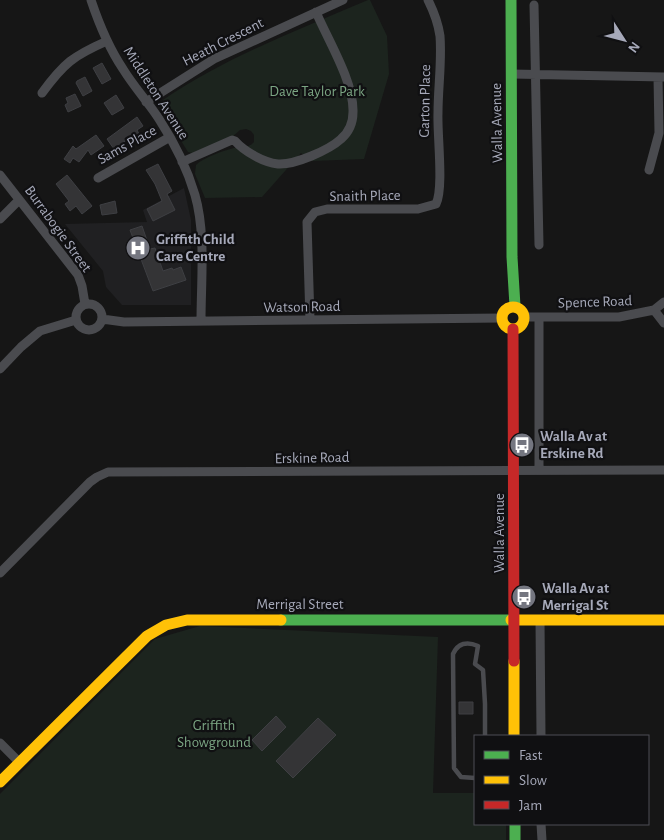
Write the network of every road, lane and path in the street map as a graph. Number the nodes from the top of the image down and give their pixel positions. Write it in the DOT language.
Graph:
graph roads {
  1 [pos="92,0"];
  2 [pos="343,0"];
  3 [pos="428,0"];
  4 [pos="511,0"];
  5 [pos="534,5"];
  6 [pos="316,12"];
  7 [pos="107,40"];
  8 [pos="512,74"];
  9 [pos="536,74"];
  10 [pos="661,77"];
  11 [pos="42,93"];
  12 [pos="146,102"];
  13 [pos="170,137"];
  14 [pos="182,162"];
  15 [pos="649,170"];
  16 [pos="0,175"];
  17 [pos="98,178"];
  18 [pos="19,200"];
  19 [pos="436,204"];
  20 [pos="0,219"];
  21 [pos="539,245"];
  22 [pos="664,302"];
  23 [pos="85,304"];
  24 [pos="515,306"];
  25 [pos="654,310"];
  26 [pos="524,317"];
  27 [pos="539,317"];
  28 [pos="502,318"];
  29 [pos="102,319"];
  30 [pos="76,320"];
  31 [pos="310,320"];
  32 [pos="201,321"];
  33 [pos="664,323"];
  34 [pos="513,329"];
  35 [pos="0,369"];
  36 [pos="514,470"];
  37 [pos="539,470"];
  38 [pos="664,470"];
  39 [pos="0,573"];
  40 [pos="514,620"];
  41 [pos="540,620"];
  42 [pos="664,620"];
  43 [pos="484,735"];
  44 [pos="514,735"];
  45 [pos="541,735"];
  46 [pos="0,743"];
  47 [pos="19,762"];
  48 [pos="474,778"];
  49 [pos="0,782"];
  50 [pos="514,825"];
  51 [pos="541,825"];
  52 [pos="515,840"];
  53 [pos="542,840"];
  1 -- 7 [label="street, Middleton Avenue"];
  2 -- 6 [label="street, Heath Crescent"];
  3 -- 19 [label="street, Garton Place"];
  4 -- 8 [label="street, Walla Avenue"];
  5 -- 9 [label="street"];
  6 -- 12 [label="street, Heath Crescent"];
  6 -- 14 [label="street"];
  7 -- 11 [label="street"];
  7 -- 12 [label="street, Middleton Avenue"];
  8 -- 9 [label="street"];
  8 -- 24 [label="street, Walla Avenue"];
  9 -- 10 [label="street"];
  9 -- 21 [label="street"];
  10 -- 15 [label="street"];
  12 -- 13 [label="street, Middleton Avenue"];
  13 -- 14 [label="street, Middleton Avenue"];
  13 -- 17 [label="street, Sams Place"];
  14 -- 32 [label="street, Middleton Avenue"];
  16 -- 18 [label="street, Burrabogie Street"];
  18 -- 20 [label="street"];
  18 -- 23 [label="street, Burrabogie Street"];
  19 -- 31 [label="street, Snaith Place"];
  22 -- 25 [label="street, Spence Road"];
  23 -- 29 [label="street"];
  23 -- 30 [label="street"];
  24 -- 26 [label="street"];
  24 -- 28 [label="street"];
  25 -- 27 [label="street, Spence Road"];
  25 -- 33 [label="street"];
  26 -- 27 [label="street, Spence Road"];
  26 -- 34 [label="street"];
  27 -- 37 [label="street"];
  28 -- 31 [label="street, Watson Road"];
  28 -- 34 [label="street"];
  29 -- 30 [label="street"];
  29 -- 32 [label="street, Watson Road"];
  30 -- 35 [label="street"];
  31 -- 32 [label="street, Watson Road"];
  34 -- 36 [label="street, Walla Avenue"];
  36 -- 37 [label="street, Erskine Road"];
  36 -- 39 [label="street, Erskine Road"];
  36 -- 40 [label="street, Walla Avenue"];
  37 -- 38 [label="street, Erskine Road"];
  40 -- 41 [label="street, Merrigal Street"];
  40 -- 44 [label="street, Walla Avenue"];
  40 -- 47 [label="street, Merrigal Street"];
  41 -- 42 [label="street, Merrigal Street"];
  41 -- 45 [label="street"];
  43 -- 48 [label="lane"];
  46 -- 47 [label="street"];
  47 -- 49 [label="street, Merrigal Street"];
  50 -- 52 [label="street"];
  51 -- 53 [label="street"];
}
